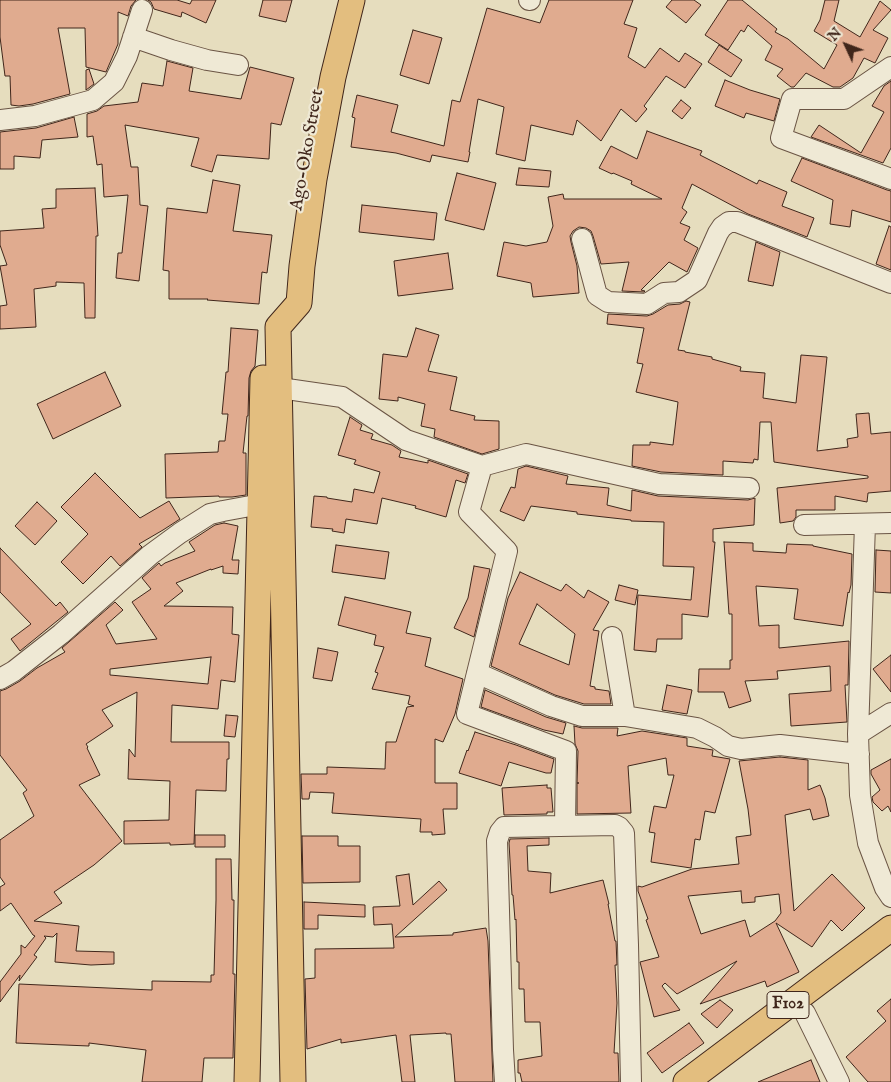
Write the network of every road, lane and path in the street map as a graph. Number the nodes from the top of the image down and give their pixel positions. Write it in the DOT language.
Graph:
graph roads {
  1 [pos="339,0"];
  2 [pos="352,0"];
  3 [pos="142,10"];
  4 [pos="133,37"];
  5 [pos="238,65"];
  6 [pos="891,66"];
  7 [pos="0,120"];
  8 [pos="891,179"];
  9 [pos="582,239"];
  10 [pos="891,283"];
  11 [pos="293,302"];
  12 [pos="272,328"];
  13 [pos="280,388"];
  14 [pos="482,466"];
  15 [pos="749,488"];
  16 [pos="261,504"];
  17 [pos="891,523"];
  18 [pos="865,524"];
  19 [pos="804,525"];
  20 [pos="612,637"];
  21 [pos="477,673"];
  22 [pos="0,679"];
  23 [pos="891,713"];
  24 [pos="625,716"];
  25 [pos="858,734"];
  26 [pos="859,754"];
  27 [pos="565,826"];
  28 [pos="891,897"];
  29 [pos="891,928"];
  30 [pos="891,949"];
  31 [pos="804,1013"];
  32 [pos="247,1082"];
  33 [pos="293,1082"];
  34 [pos="505,1082"];
  35 [pos="631,1082"];
  36 [pos="686,1082"];
  37 [pos="710,1082"];
  38 [pos="839,1082"];
  1 -- 11 [label="main road, Ago-Oko Street"];
  2 -- 11 [label="main road"];
  3 -- 4 [label="street"];
  4 -- 5 [label="street"];
  4 -- 7 [label="street"];
  6 -- 8 [label="street"];
  9 -- 10 [label="street"];
  11 -- 12 [label="main road"];
  12 -- 13 [label="main road"];
  12 -- 16 [label="main road"];
  13 -- 14 [label="street"];
  13 -- 33 [label="main road"];
  14 -- 15 [label="street"];
  14 -- 21 [label="street"];
  16 -- 22 [label="street"];
  16 -- 32 [label="main road"];
  17 -- 18 [label="street"];
  18 -- 19 [label="street"];
  18 -- 25 [label="street"];
  20 -- 24 [label="street"];
  21 -- 24 [label="street"];
  21 -- 27 [label="street"];
  23 -- 25 [label="street"];
  24 -- 26 [label="street"];
  25 -- 26 [label="street"];
  26 -- 28 [label="street"];
  27 -- 34 [label="street"];
  27 -- 35 [label="street"];
  29 -- 36 [label="main road, F102"];
  30 -- 31 [label="main road, F102"];
  31 -- 37 [label="main road, F102"];
  31 -- 38 [label="street"];
}
